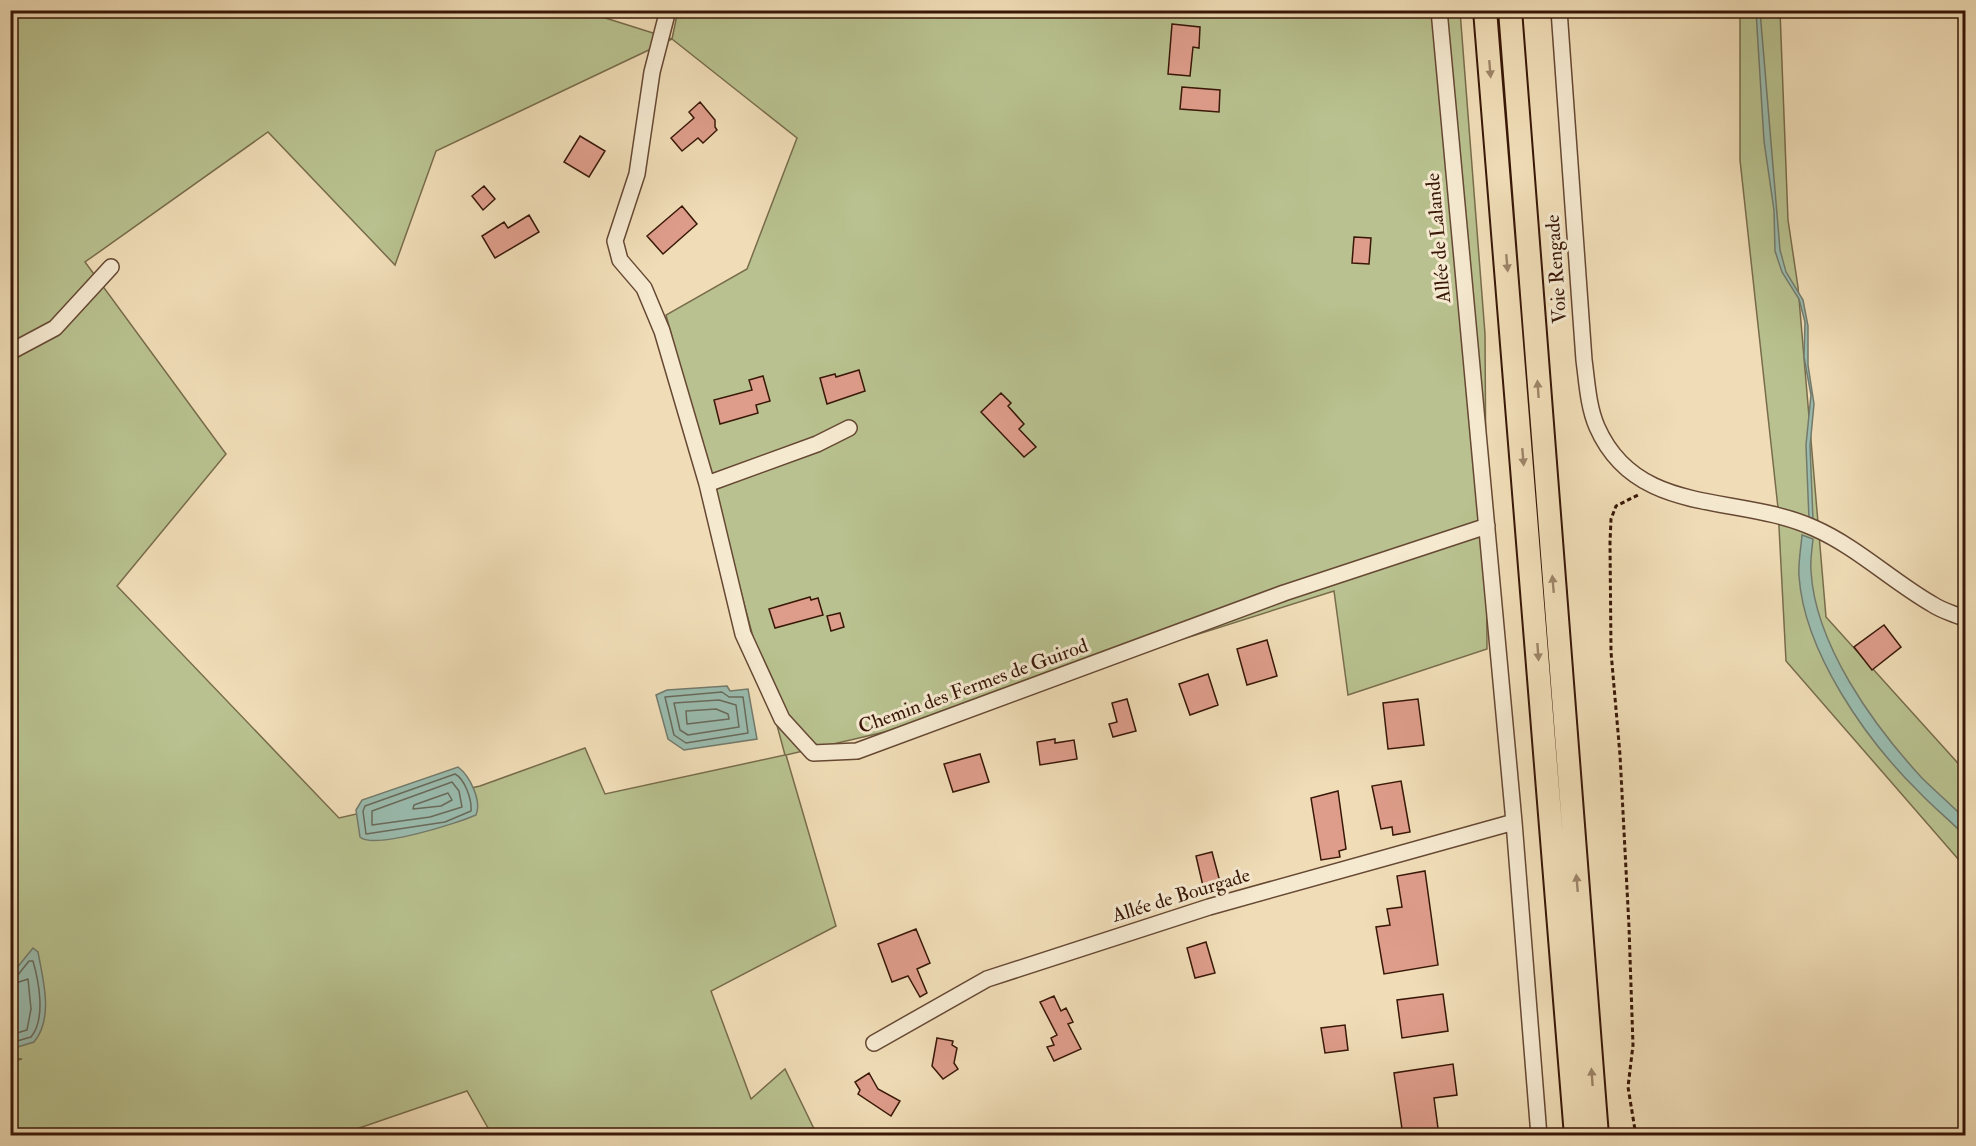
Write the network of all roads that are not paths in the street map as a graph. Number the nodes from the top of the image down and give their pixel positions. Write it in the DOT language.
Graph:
graph roads {
  1 [pos="668,10"];
  2 [pos="1439,10"];
  3 [pos="1485,10"];
  4 [pos="1510,10"];
  5 [pos="1559,10"];
  6 [pos="111,267"];
  7 [pos="10,352"];
  8 [pos="849,428"];
  9 [pos="707,484"];
  10 [pos="1487,526"];
  11 [pos="1965,619"];
  12 [pos="1514,822"];
  13 [pos="874,1043"];
  14 [pos="1539,1136"];
  15 [pos="1576,1136"];
  16 [pos="1597,1136"];
  1 -- 9 [label="street, Chemin des Fermes de Guirod"];
  2 -- 10 [label="street, Allée de Lalande"];
  3 -- 15 [label="highway, one-way"];
  16 -- 4 [label="highway, one-way"];
  5 -- 11 [label="street, Voie Rengade"];
  6 -- 7 [label="street"];
  8 -- 9 [label="street"];
  9 -- 10 [label="street, Chemin des Fermes de Guirod"];
  10 -- 12 [label="street, Allée de Lalande"];
  12 -- 13 [label="street, Allée de Bourgade"];
  12 -- 14 [label="street, Allée de Lalande"];
}
